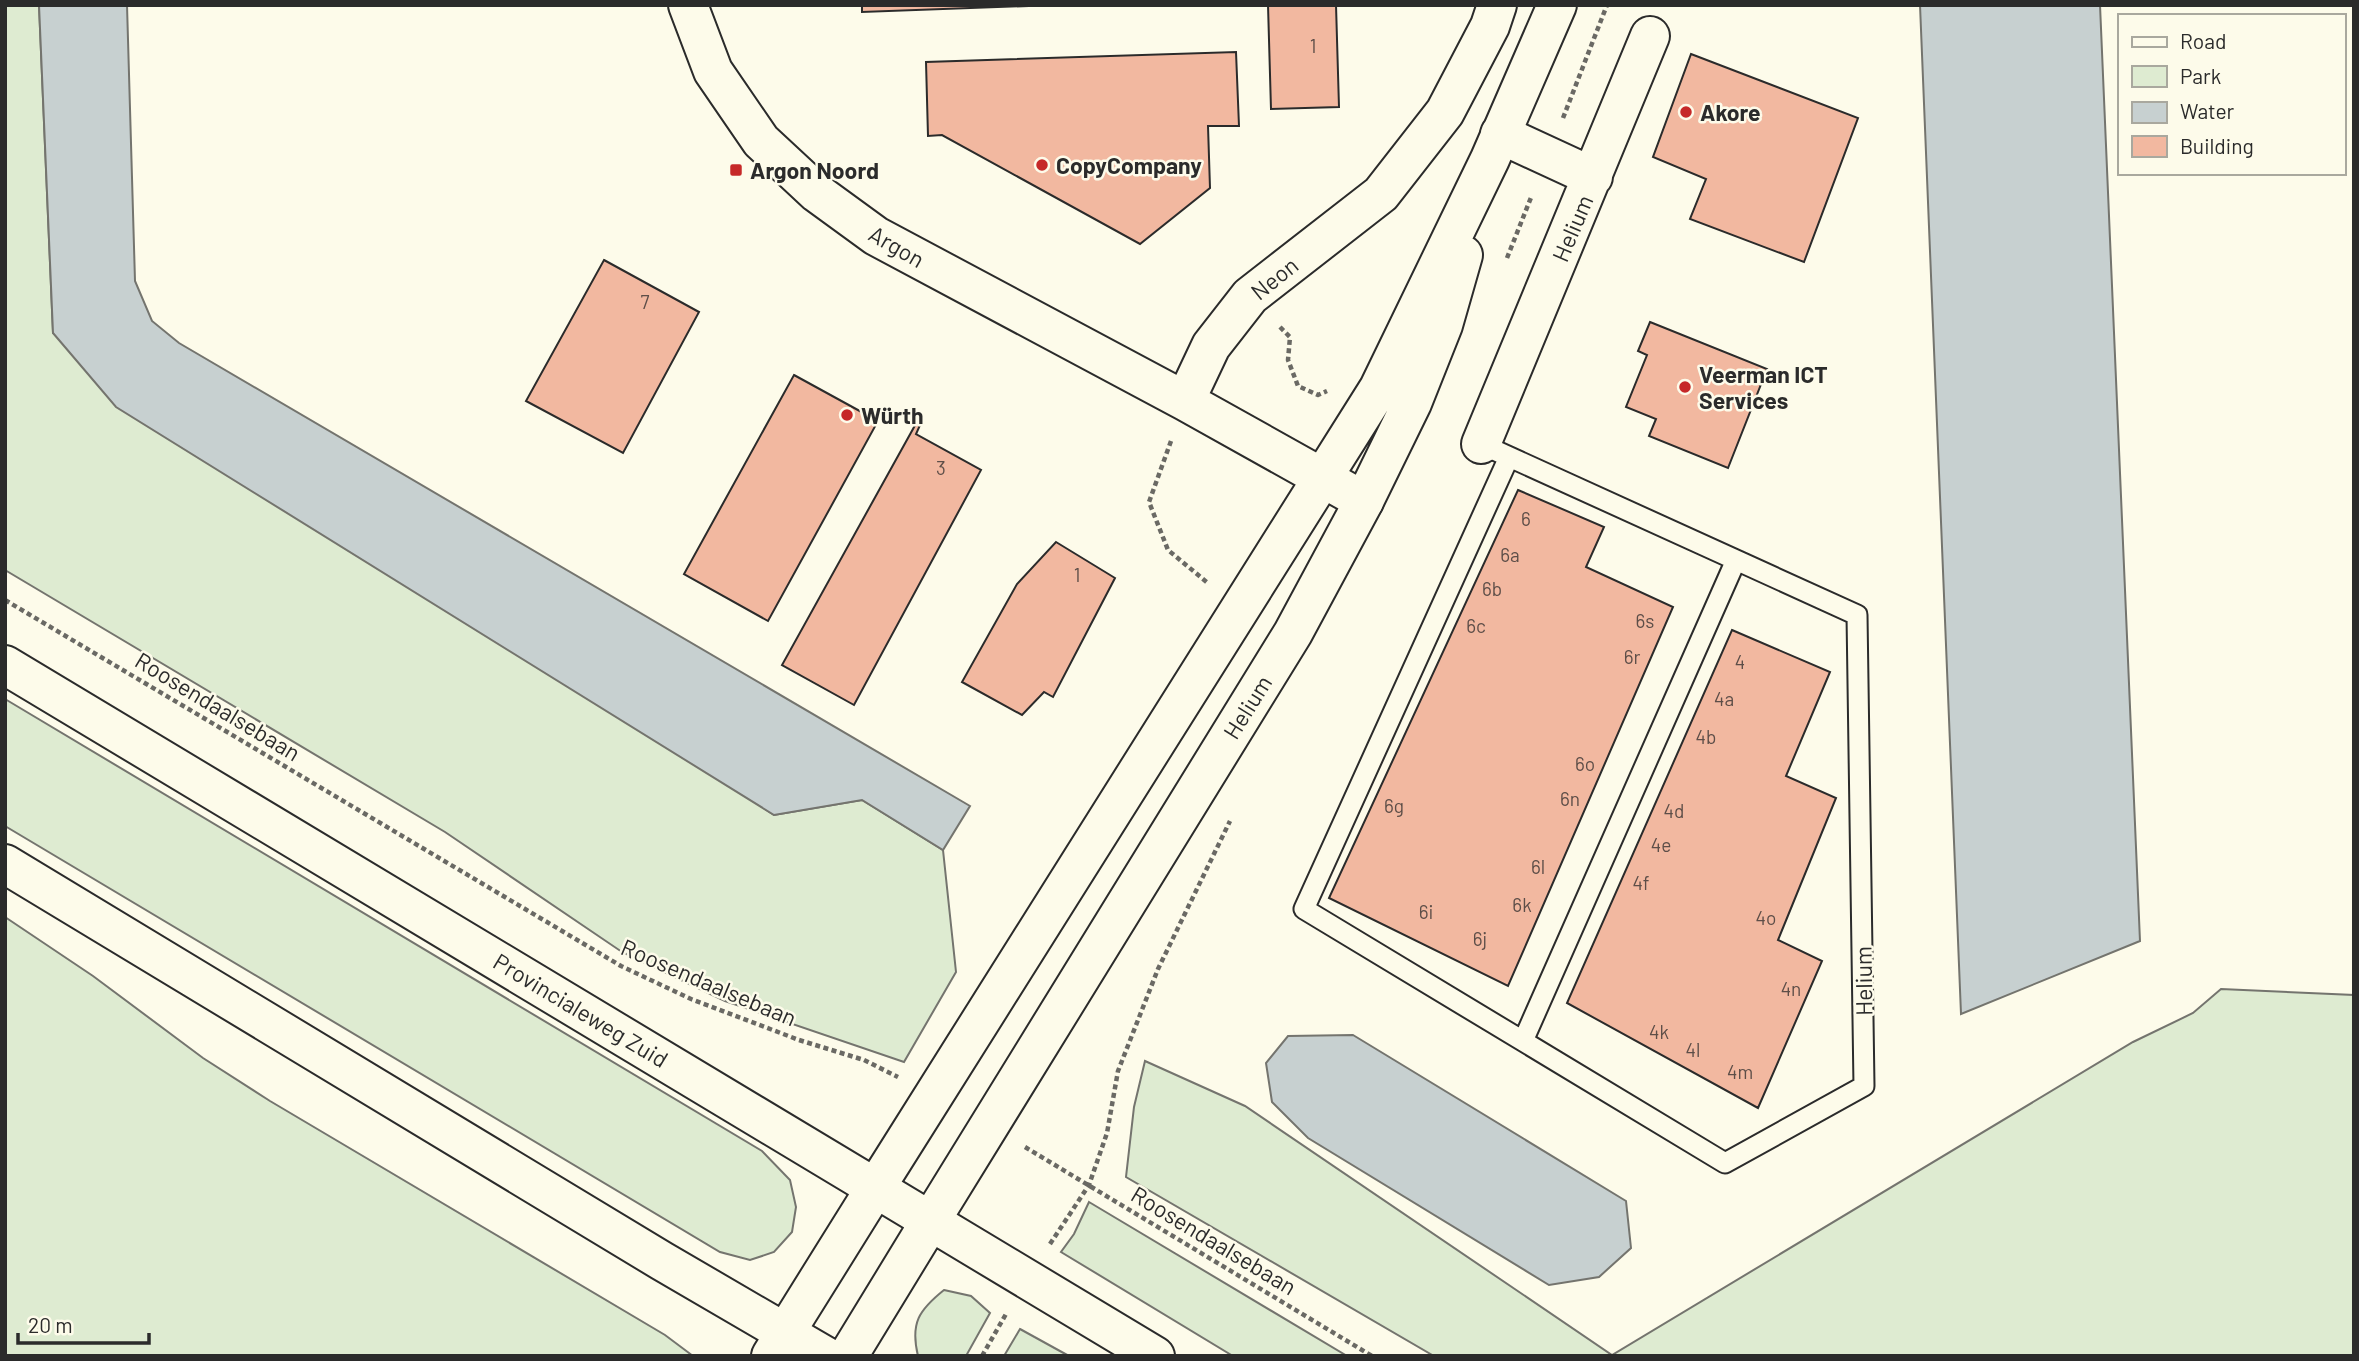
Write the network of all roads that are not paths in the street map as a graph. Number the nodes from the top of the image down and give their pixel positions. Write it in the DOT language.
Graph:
graph roads {
  1 [pos="688,5"];
  2 [pos="1497,5"];
  3 [pos="1557,5"];
  4 [pos="1650,36"];
  5 [pos="1495,146"];
  6 [pos="1593,177"];
  7 [pos="1185,401"];
  8 [pos="1495,451"];
  9 [pos="1322,476"];
  10 [pos="1364,501"];
  11 [pos="1736,560"];
  12 [pos="5,665"];
  13 [pos="5,864"];
  14 [pos="1523,1041"];
  15 [pos="876,1187"];
  16 [pos="931,1220"];
  17 [pos="778,1344"];
  18 [pos="825,1356"];
  19 [pos="848,1356"];
  20 [pos="1155,1356"];
  1 -- 7 [label="street, Argon"];
  2 -- 7 [label="street, Neon"];
  3 -- 5 [label="street, Helium"];
  4 -- 6 [label="street, Helium"];
  5 -- 6 [label="street, Helium"];
  5 -- 9 [label="street, Helium"];
  5 -- 10 [label="street, Helium"];
  6 -- 8 [label="street, Helium"];
  7 -- 9 [label="street"];
  8 -- 11 [label="lane, Helium"];
  8 -- 14 [label="lane, Helium"];
  9 -- 10 [label="street"];
  9 -- 15 [label="street, Helium"];
  10 -- 16 [label="street, Helium"];
  11 -- 14 [label="lane"];
  11 -- 14 [label="lane, Helium"];
  12 -- 15 [label="street, Provincialeweg Zuid"];
  13 -- 17 [label="street"];
  15 -- 16 [label="street, Provincialeweg Zuid"];
  15 -- 17 [label="street, Helium"];
  16 -- 19 [label="street, Helium"];
  16 -- 20 [label="street, Provincialeweg Zuid"];
  17 -- 18 [label="street"];
}
